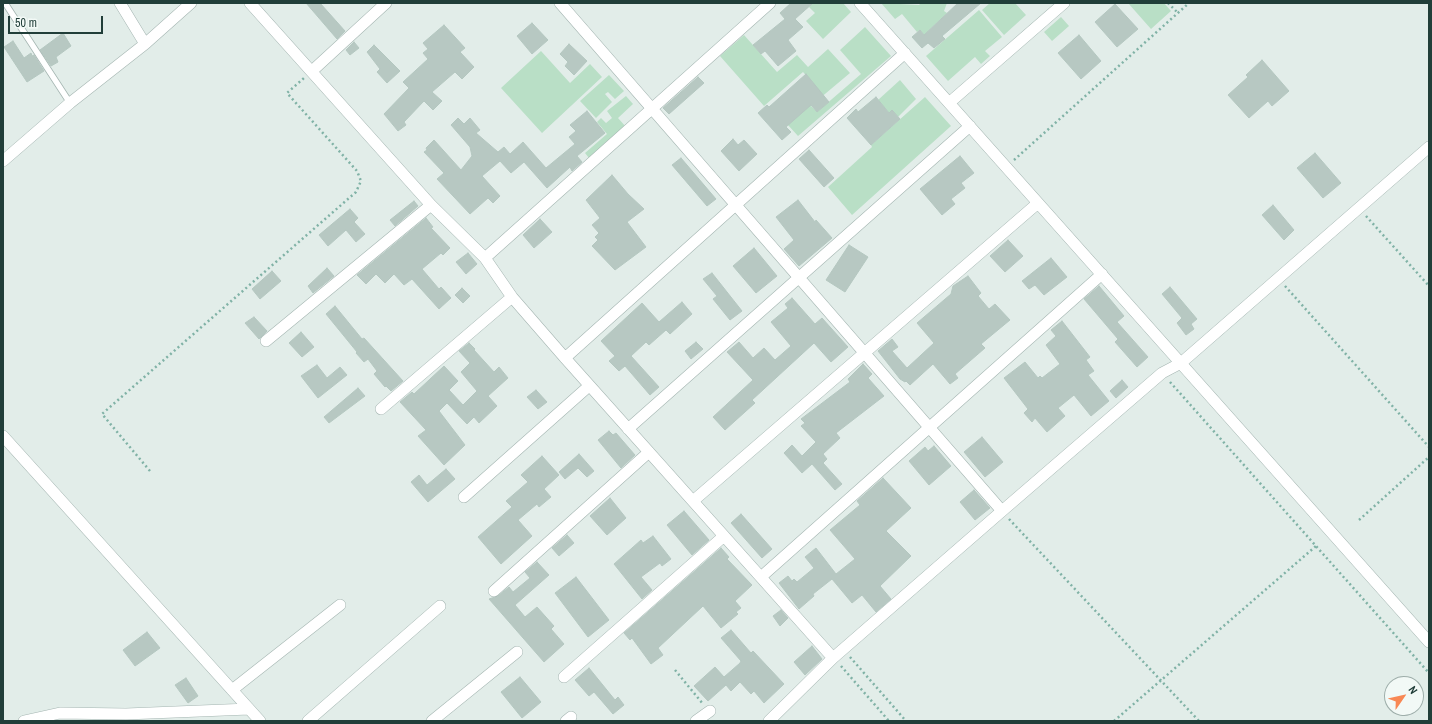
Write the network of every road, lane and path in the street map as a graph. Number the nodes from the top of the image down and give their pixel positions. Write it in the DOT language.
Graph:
graph roads {
  1 [pos="5,3"];
  2 [pos="120,3"];
  3 [pos="191,3"];
  4 [pos="250,3"];
  5 [pos="386,3"];
  6 [pos="560,3"];
  7 [pos="770,3"];
  8 [pos="861,3"];
  9 [pos="1064,3"];
  10 [pos="1168,3"];
  11 [pos="1189,3"];
  12 [pos="1178,13"];
  13 [pos="145,44"];
  14 [pos="905,53"];
  15 [pos="312,71"];
  16 [pos="70,103"];
  17 [pos="949,103"];
  18 [pos="651,108"];
  19 [pos="970,126"];
  20 [pos="1429,147"];
  21 [pos="3,161"];
  22 [pos="1006,167"];
  23 [pos="1038,203"];
  24 [pos="431,205"];
  25 [pos="736,205"];
  26 [pos="1359,208"];
  27 [pos="485,258"];
  28 [pos="1102,274"];
  29 [pos="799,278"];
  30 [pos="1278,278"];
  31 [pos="1429,286"];
  32 [pos="512,297"];
  33 [pos="266,340"];
  34 [pos="864,353"];
  35 [pos="565,358"];
  36 [pos="1181,363"];
  37 [pos="1162,373"];
  38 [pos="589,386"];
  39 [pos="381,409"];
  40 [pos="929,428"];
  41 [pos="628,429"];
  42 [pos="3,436"];
  43 [pos="1429,446"];
  44 [pos="649,452"];
  45 [pos="1429,457"];
  46 [pos="150,472"];
  47 [pos="464,497"];
  48 [pos="692,501"];
  49 [pos="1002,511"];
  50 [pos="1359,520"];
  51 [pos="724,536"];
  52 [pos="1316,546"];
  53 [pos="761,577"];
  54 [pos="494,591"];
  55 [pos="340,605"];
  56 [pos="440,606"];
  57 [pos="1429,642"];
  58 [pos="844,649"];
  59 [pos="517,652"];
  60 [pos="833,658"];
  61 [pos="675,670"];
  62 [pos="1429,673"];
  63 [pos="564,677"];
  64 [pos="1162,680"];
  65 [pos="232,690"];
  66 [pos="249,709"];
  67 [pos="710,712"];
  68 [pos="100,717"];
  69 [pos="24,721"];
  70 [pos="260,721"];
  71 [pos="308,721"];
  72 [pos="432,721"];
  73 [pos="696,721"];
  74 [pos="769,721"];
  75 [pos="889,721"];
  76 [pos="906,721"];
  77 [pos="1114,721"];
  78 [pos="1199,721"];
  1 -- 16 [label="lane"];
  2 -- 13 [label="street"];
  3 -- 13 [label="street"];
  4 -- 15 [label="street"];
  5 -- 15 [label="street"];
  6 -- 18 [label="street"];
  7 -- 18 [label="street"];
  8 -- 14 [label="street"];
  9 -- 17 [label="street"];
  10 -- 12 [label="path"];
  11 -- 12 [label="path"];
  12 -- 22 [label="path"];
  13 -- 16 [label="street"];
  14 -- 17 [label="street"];
  14 -- 25 [label="street"];
  15 -- 24 [label="street"];
  15 -- 46 [label="path"];
  16 -- 21 [label="street"];
  17 -- 19 [label="street"];
  18 -- 25 [label="street"];
  18 -- 27 [label="street"];
  19 -- 22 [label="street"];
  19 -- 29 [label="street"];
  20 -- 26 [label="street"];
  22 -- 23 [label="street"];
  23 -- 28 [label="street"];
  23 -- 34 [label="street"];
  24 -- 27 [label="street"];
  24 -- 33 [label="street"];
  25 -- 29 [label="street"];
  25 -- 35 [label="street"];
  26 -- 30 [label="street"];
  26 -- 31 [label="path"];
  27 -- 32 [label="street"];
  28 -- 36 [label="street"];
  28 -- 40 [label="street"];
  29 -- 34 [label="street"];
  29 -- 41 [label="street"];
  30 -- 36 [label="street"];
  30 -- 43 [label="path"];
  32 -- 35 [label="street"];
  32 -- 39 [label="street"];
  34 -- 40 [label="street"];
  34 -- 48 [label="street"];
  35 -- 38 [label="street"];
  36 -- 37 [label="street"];
  36 -- 57 [label="street"];
  37 -- 49 [label="street"];
  37 -- 52 [label="path"];
  38 -- 41 [label="street"];
  38 -- 47 [label="street"];
  40 -- 49 [label="street"];
  40 -- 53 [label="street"];
  41 -- 44 [label="street"];
  42 -- 65 [label="street"];
  44 -- 48 [label="street"];
  44 -- 54 [label="street"];
  45 -- 50 [label="path"];
  48 -- 51 [label="street"];
  49 -- 58 [label="street"];
  49 -- 64 [label="path"];
  51 -- 53 [label="street"];
  51 -- 63 [label="street"];
  52 -- 62 [label="path"];
  52 -- 64 [label="path"];
  53 -- 60 [label="street"];
  55 -- 65 [label="street"];
  56 -- 71 [label="street"];
  58 -- 60 [label="street"];
  58 -- 76 [label="path"];
  59 -- 72 [label="street"];
  60 -- 74 [label="street"];
  60 -- 75 [label="path"];
  61 -- 67 [label="path"];
  64 -- 77 [label="path"];
  64 -- 78 [label="path"];
  65 -- 66 [label="street"];
  66 -- 68 [label="street"];
  66 -- 70 [label="street"];
  67 -- 73 [label="street"];
  68 -- 69 [label="street"];
}
